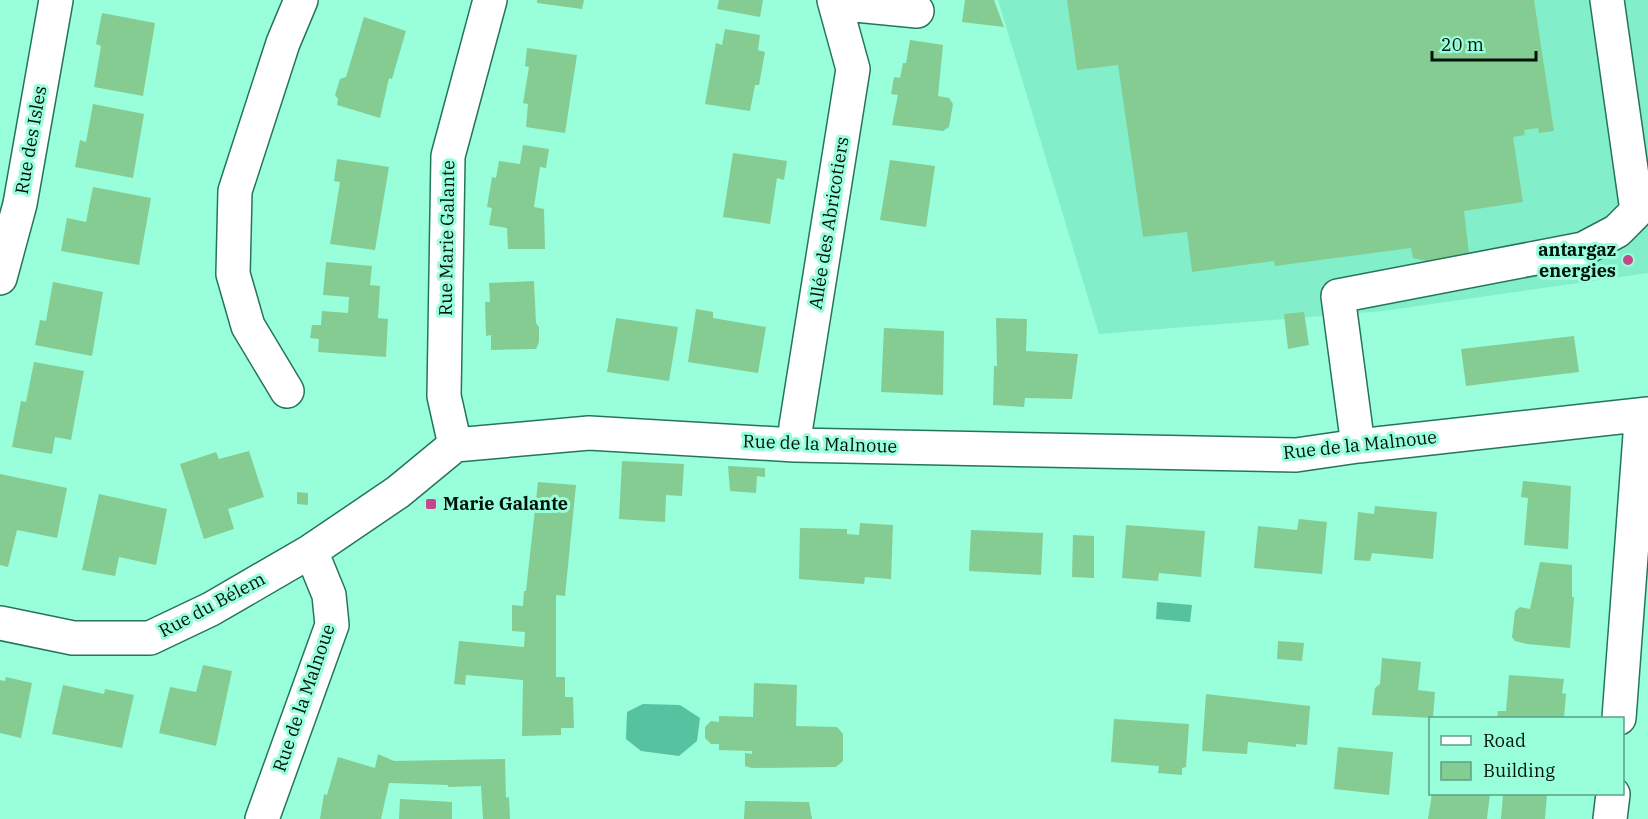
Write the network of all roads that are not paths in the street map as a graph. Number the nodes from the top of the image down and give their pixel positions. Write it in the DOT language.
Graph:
graph roads {
  1 [pos="56,0"];
  2 [pos="301,0"];
  3 [pos="490,0"];
  4 [pos="1607,0"];
  5 [pos="834,2"];
  6 [pos="917,11"];
  7 [pos="7,229"];
  8 [pos="0,278"];
  9 [pos="287,391"];
  10 [pos="1643,414"];
  11 [pos="795,444"];
  12 [pos="455,445"];
  13 [pos="1358,446"];
  14 [pos="310,550"];
  15 [pos="0,623"];
  16 [pos="1619,717"];
  17 [pos="1613,795"];
  18 [pos="262,819"];
  19 [pos="1611,819"];
  1 -- 7 [label="street, Rue des Isles"];
  2 -- 9 [label="street"];
  3 -- 12 [label="street, Rue Marie Galante"];
  4 -- 13 [label="street"];
  5 -- 6 [label="street, Allée des Abricotiers"];
  5 -- 11 [label="street, Allée des Abricotiers"];
  7 -- 8 [label="street, Rue des Isles"];
  10 -- 13 [label="street, Rue de la Malnoue"];
  10 -- 16 [label="street"];
  11 -- 12 [label="street, Rue de la Malnoue"];
  11 -- 13 [label="street, Rue de la Malnoue"];
  12 -- 14 [label="street"];
  14 -- 15 [label="street, Rue du Bélem"];
  14 -- 18 [label="street, Rue de la Malnoue"];
  17 -- 19 [label="street"];
}
